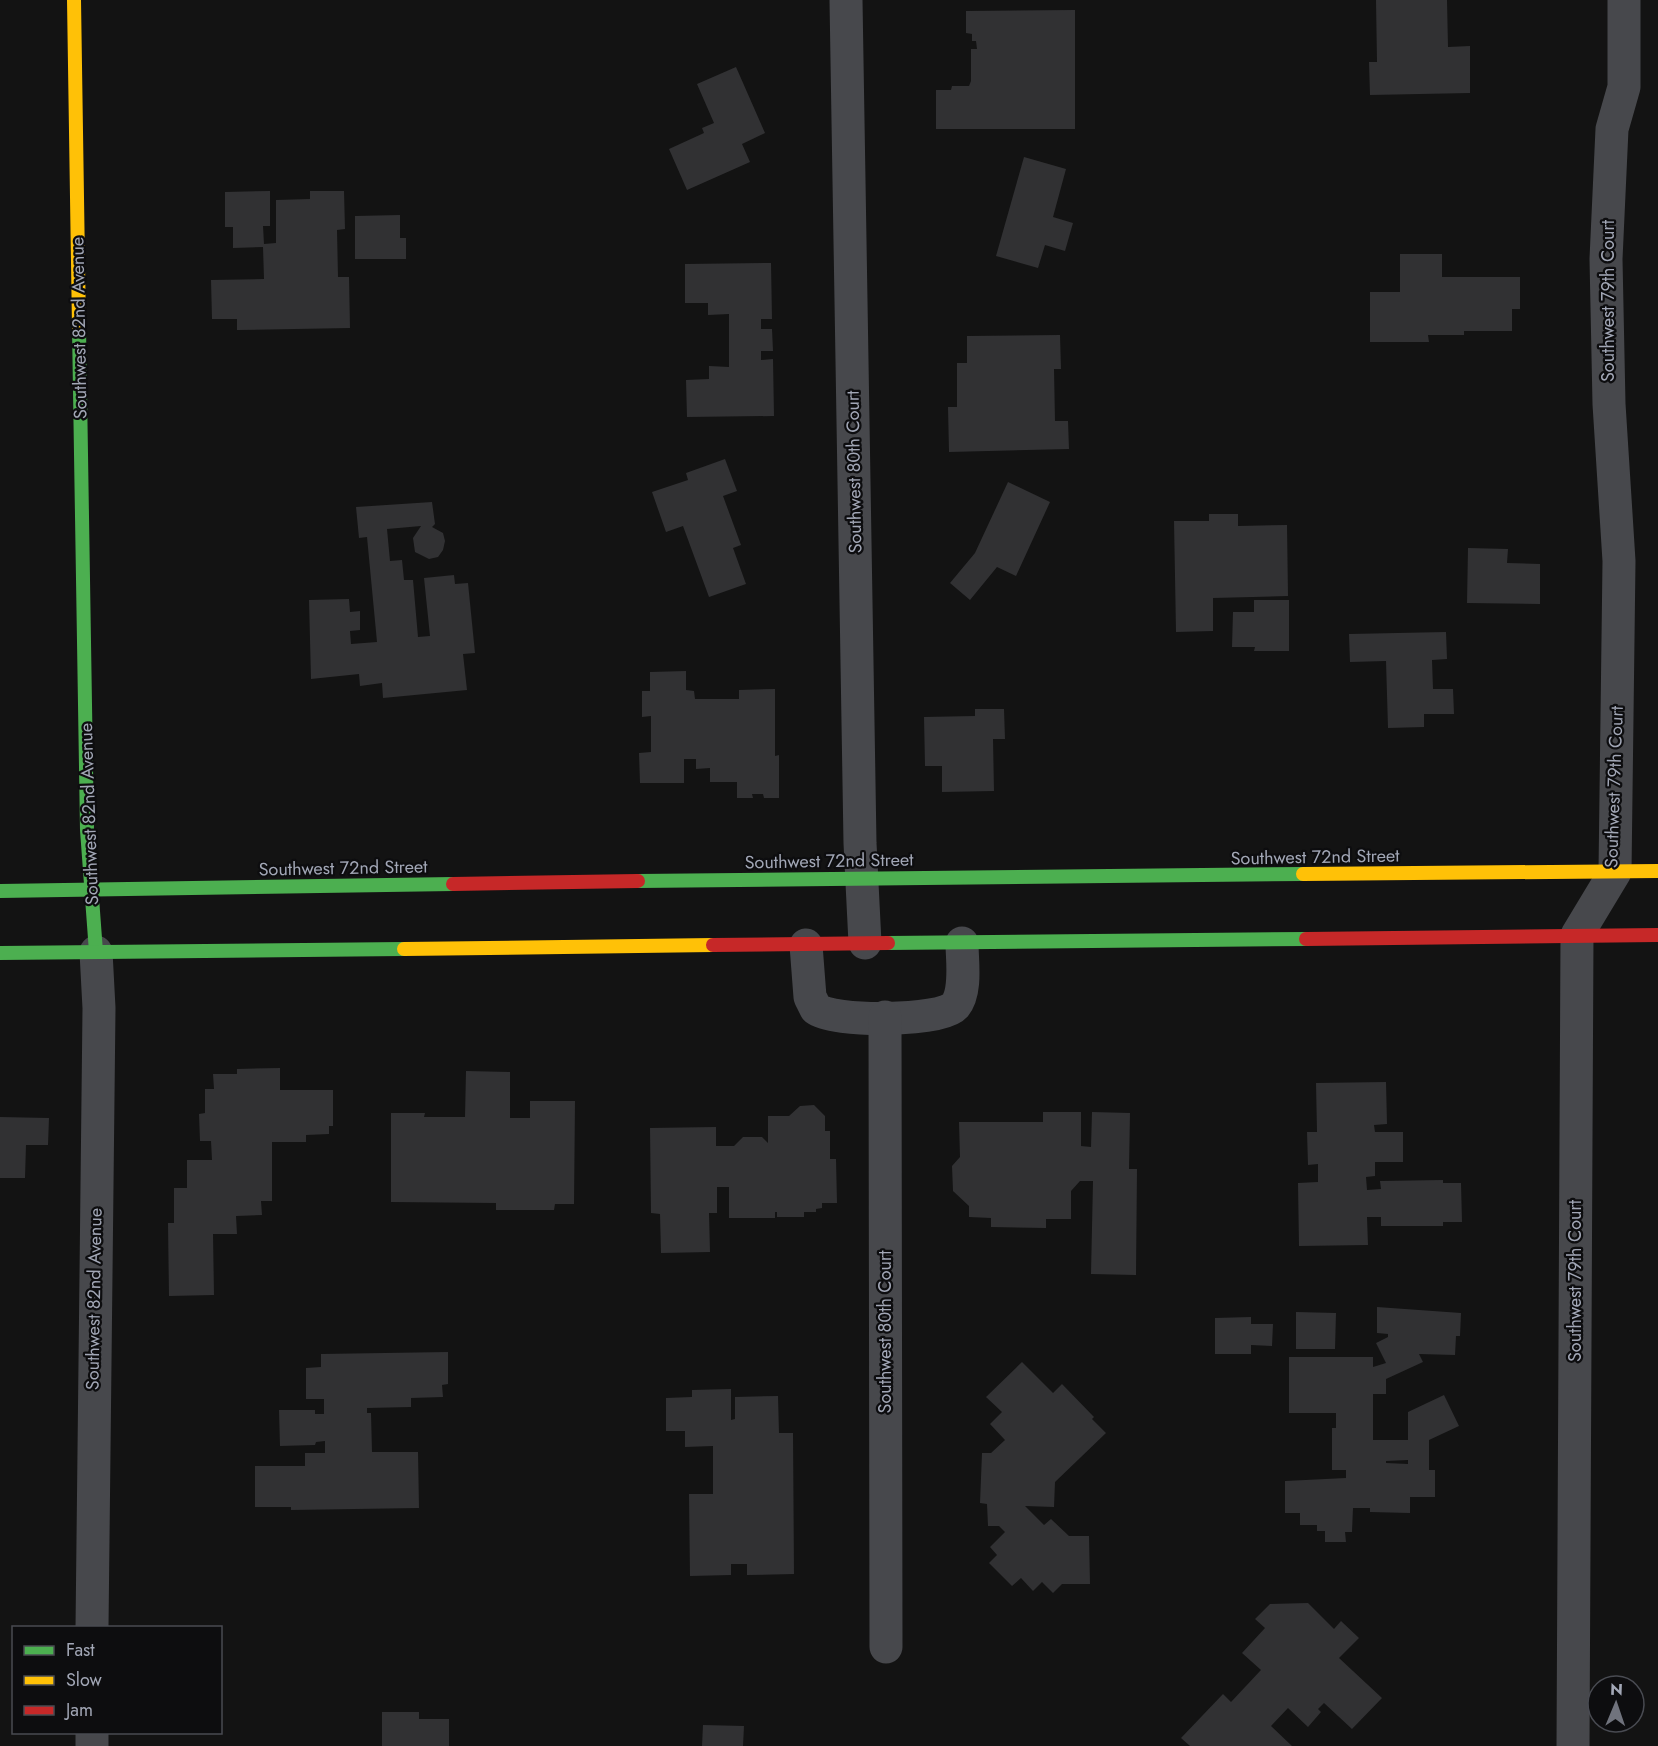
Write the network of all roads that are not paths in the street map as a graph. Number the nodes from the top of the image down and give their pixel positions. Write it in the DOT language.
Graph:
graph roads {
  1 [pos="74,0"];
  2 [pos="846,0"];
  3 [pos="1624,0"];
  4 [pos="1658,871"];
  5 [pos="1615,872"];
  6 [pos="861,879"];
  7 [pos="91,890"];
  8 [pos="0,891"];
  9 [pos="1658,934"];
  10 [pos="1577,936"];
  11 [pos="962,942"];
  12 [pos="865,943"];
  13 [pos="806,945"];
  14 [pos="96,952"];
  15 [pos="0,953"];
  16 [pos="885,1017"];
  17 [pos="92,1626"];
  18 [pos="886,1647"];
  19 [pos="1573,1746"];
  1 -- 7 [label="main road, Southwest 82nd Avenue"];
  2 -- 6 [label="street, Southwest 80th Court"];
  3 -- 5 [label="street, Southwest 79th Court"];
  4 -- 5 [label="main road, Southwest 72nd Street"];
  5 -- 6 [label="main road, Southwest 72nd Street"];
  5 -- 10 [label="street, Southwest 79th Court"];
  6 -- 7 [label="main road, Southwest 72nd Street"];
  6 -- 12 [label="street, Southwest 80th Court"];
  7 -- 8 [label="main road, Southwest 72nd Street"];
  7 -- 14 [label="main road, Southwest 82nd Avenue"];
  9 -- 10 [label="main road"];
  10 -- 11 [label="main road"];
  10 -- 19 [label="street, Southwest 79th Court"];
  11 -- 12 [label="main road"];
  11 -- 16 [label="street"];
  12 -- 13 [label="main road"];
  13 -- 14 [label="main road"];
  13 -- 16 [label="street"];
  14 -- 15 [label="main road"];
  14 -- 17 [label="street, Southwest 82nd Avenue"];
  16 -- 18 [label="street, Southwest 80th Court"];
}
